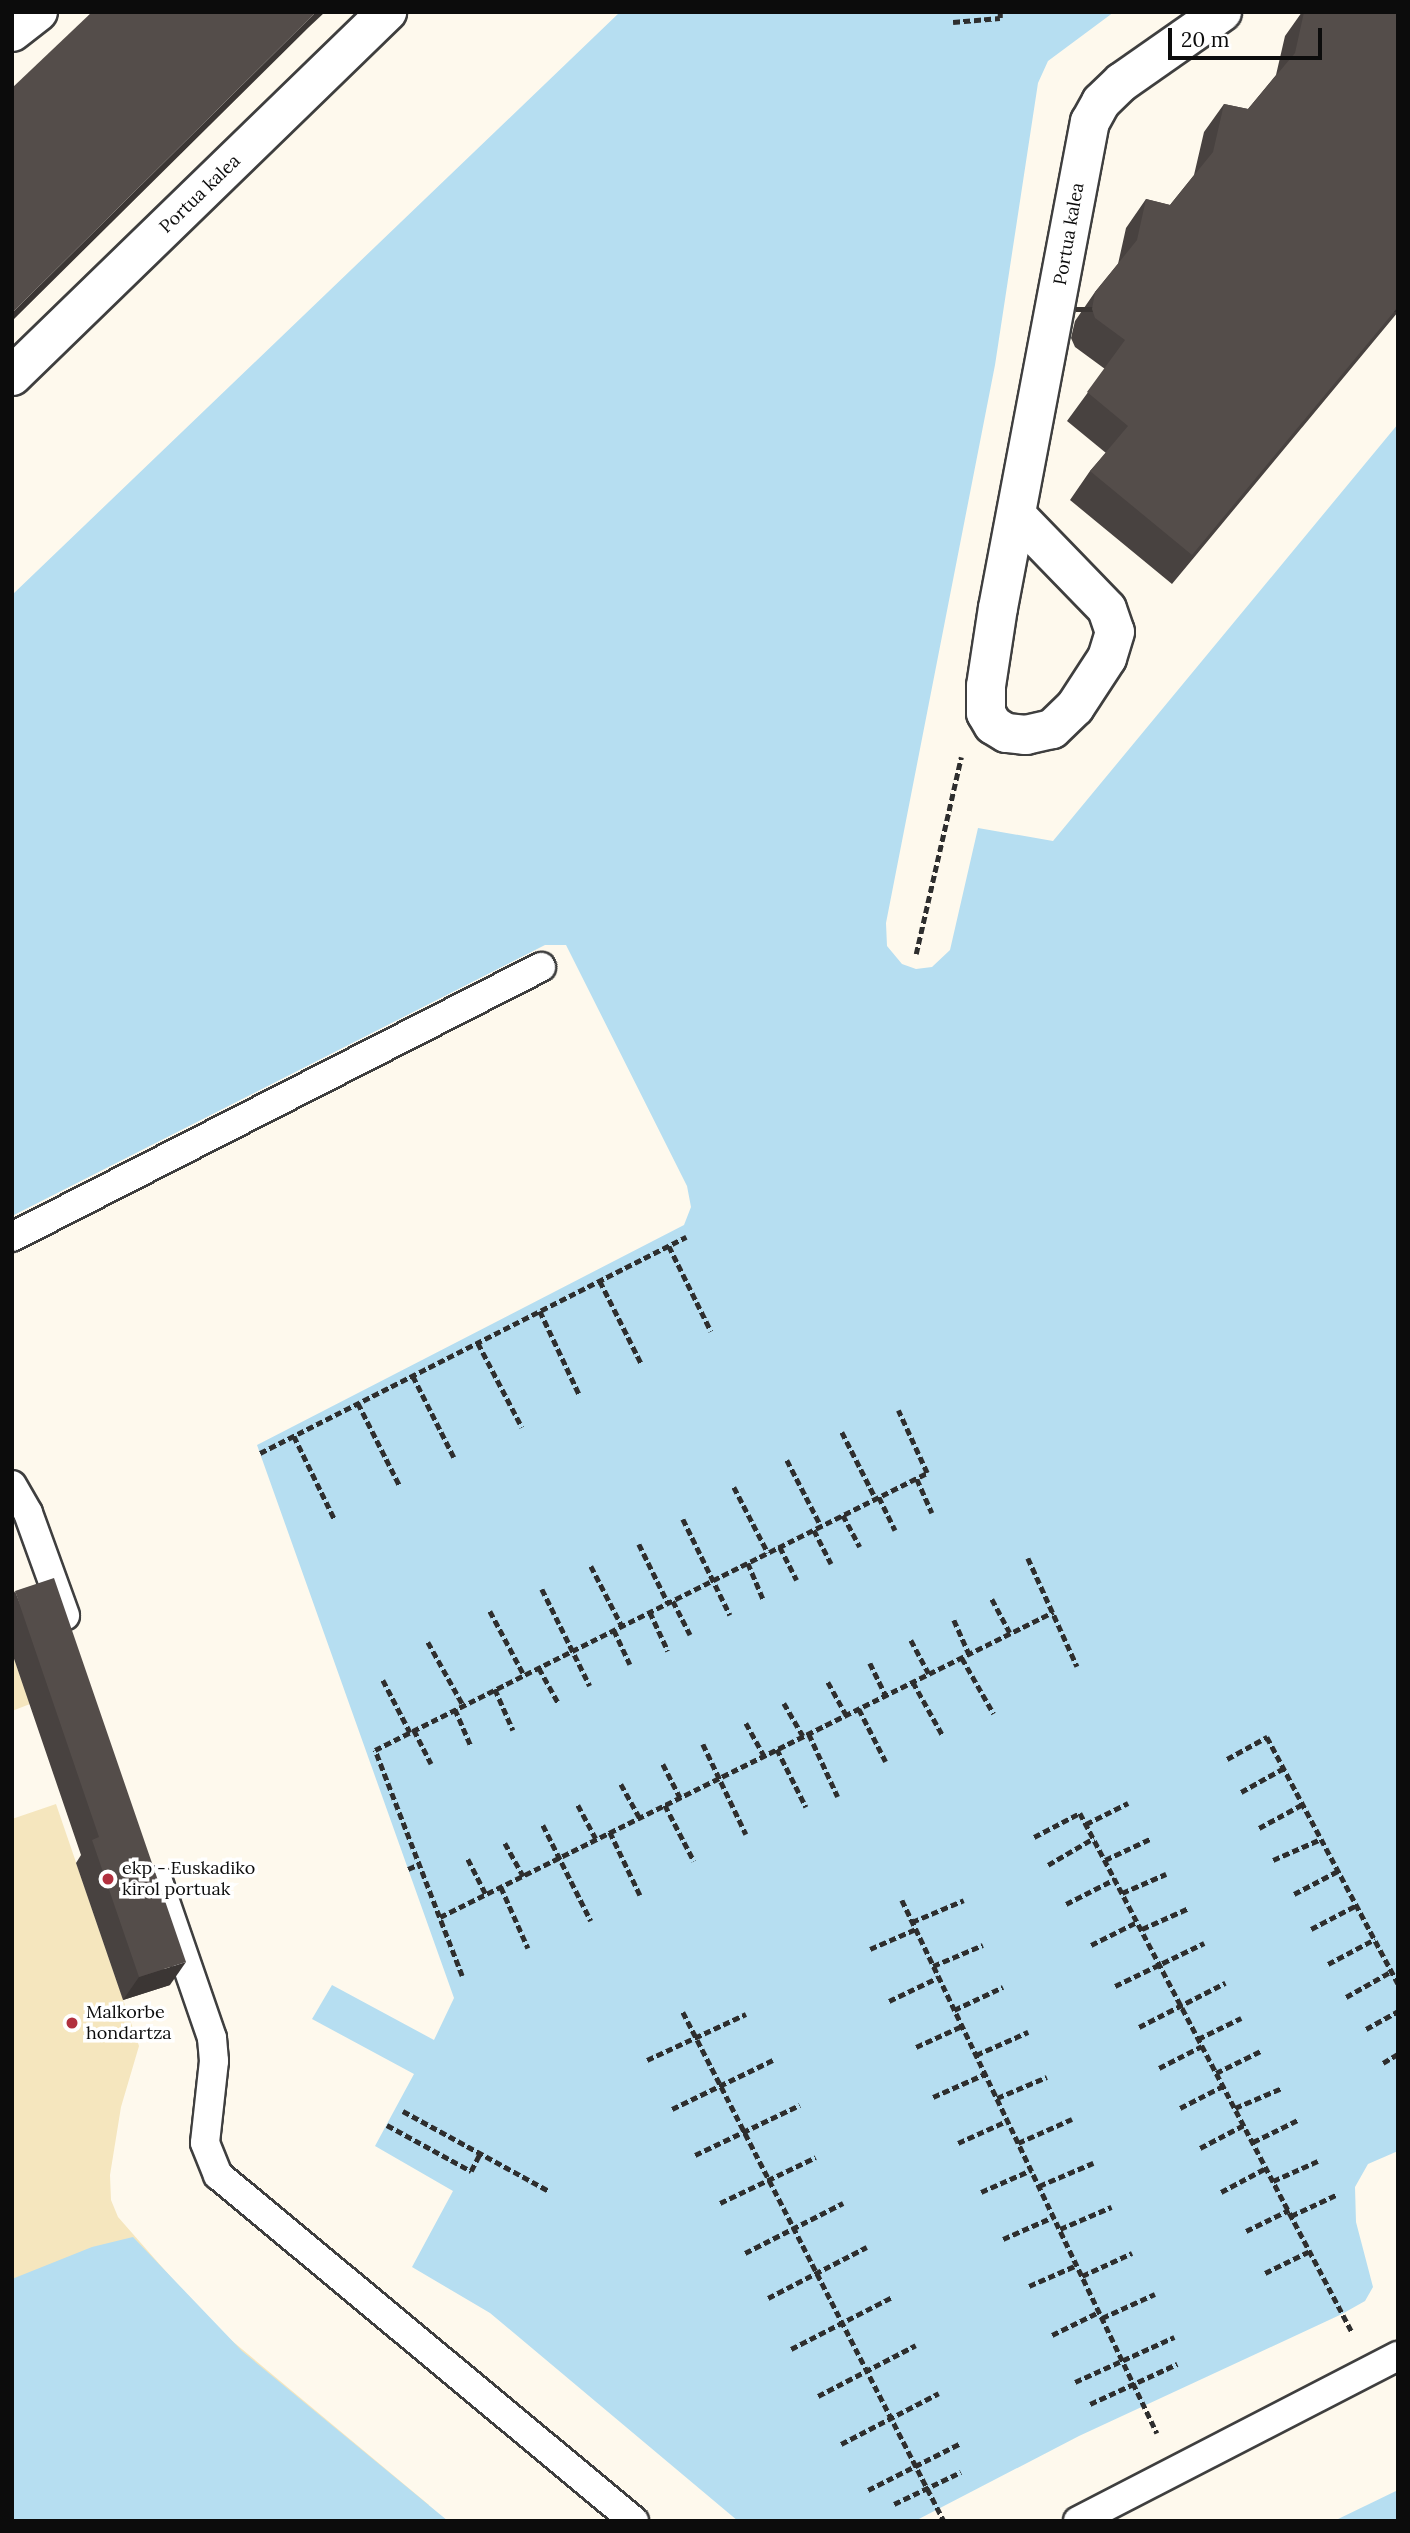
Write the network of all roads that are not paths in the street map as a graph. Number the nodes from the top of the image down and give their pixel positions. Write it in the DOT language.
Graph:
graph roads {
  1 [pos="38,12"];
  2 [pos="387,12"];
  3 [pos="1222,12"];
  4 [pos="12,32"];
  5 [pos="12,376"];
  6 [pos="1017,516"];
  7 [pos="541,968"];
  8 [pos="12,1237"];
  9 [pos="12,1485"];
  10 [pos="76,1647"];
  11 [pos="147,1850"];
  12 [pos="1398,2356"];
  13 [pos="634,2521"];
  14 [pos="1078,2521"];
  1 -- 4 [label="street"];
  2 -- 5 [label="street, Portua kalea"];
  3 -- 6 [label="street, Portua kalea"];
  6 -- 6 [label="street, Portua kalea"];
  7 -- 8 [label="lane"];
  9 -- 10 [label="lane"];
  11 -- 13 [label="lane"];
  12 -- 14 [label="lane"];
}
